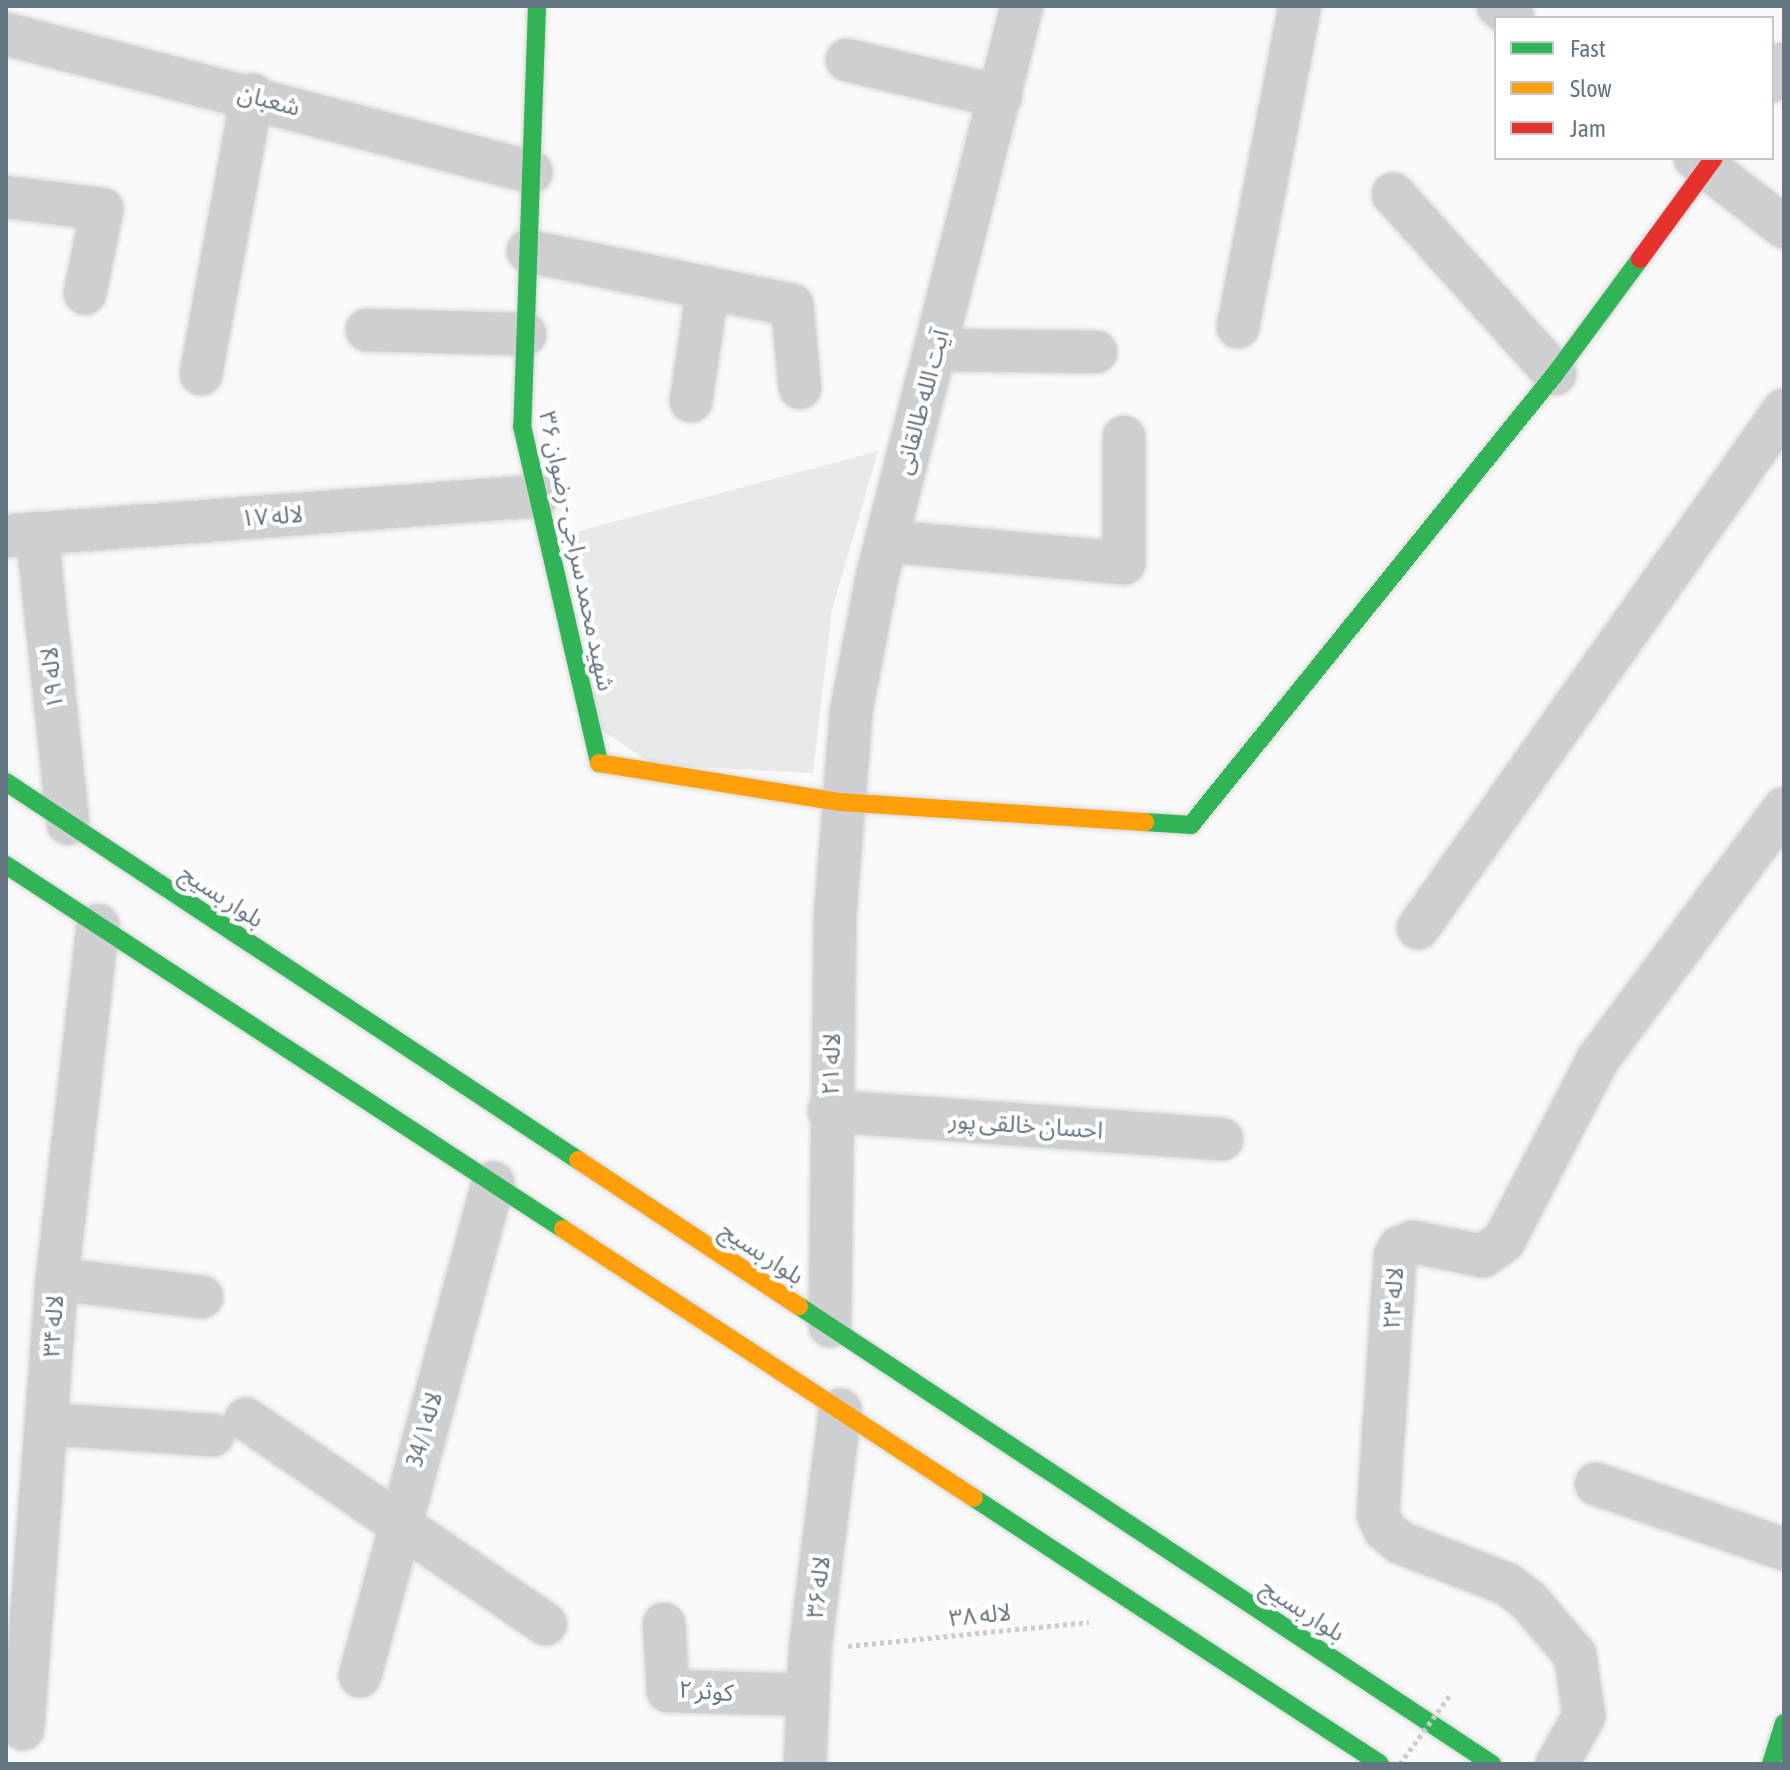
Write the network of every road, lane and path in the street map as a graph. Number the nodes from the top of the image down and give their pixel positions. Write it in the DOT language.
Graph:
graph roads {
  1 [pos="537,6"];
  2 [pos="1022,6"];
  3 [pos="1300,6"];
  4 [pos="6,34"];
  5 [pos="847,60"];
  6 [pos="252,95"];
  7 [pos="1001,97"];
  8 [pos="1706,161"];
  9 [pos="531,172"];
  10 [pos="1393,194"];
  11 [pos="6,197"];
  12 [pos="1784,227"];
  13 [pos="528,251"];
  14 [pos="708,287"];
  15 [pos="85,293"];
  16 [pos="1238,327"];
  17 [pos="367,330"];
  18 [pos="525,334"];
  19 [pos="936,350"];
  20 [pos="1096,352"];
  21 [pos="201,374"];
  22 [pos="1555,374"];
  23 [pos="800,388"];
  24 [pos="691,401"];
  25 [pos="1784,410"];
  26 [pos="1124,437"];
  27 [pos="537,496"];
  28 [pos="21,535"];
  29 [pos="886,541"];
  30 [pos="6,782"];
  31 [pos="841,802"];
  32 [pos="1784,809"];
  33 [pos="68,823"];
  34 [pos="6,865"];
  35 [pos="98,925"];
  36 [pos="1418,928"];
  37 [pos="829,1111"];
  38 [pos="1222,1139"];
  39 [pos="493,1183"];
  40 [pos="57,1279"];
  41 [pos="202,1297"];
  42 [pos="830,1326"];
  43 [pos="840,1410"];
  44 [pos="46,1424"];
  45 [pos="1596,1484"];
  46 [pos="397,1525"];
  47 [pos="1784,1549"];
  48 [pos="1091,1622"];
  49 [pos="545,1624"];
  50 [pos="664,1624"];
  51 [pos="810,1649"];
  52 [pos="360,1676"];
  53 [pos="808,1695"];
  54 [pos="1450,1695"];
  55 [pos="1784,1723"];
  56 [pos="23,1729"];
  57 [pos="1377,1762"];
  58 [pos="805,1764"];
  59 [pos="1492,1764"];
  60 [pos="1557,1764"];
  61 [pos="1771,1764"];
  1 -- 9 [label="main road, شهید محمد سراجی - رضوان ۳۶"];
  2 -- 7 [label="street, آیت الله طالقانی"];
  3 -- 16 [label="street"];
  4 -- 6 [label="street, شعبان"];
  5 -- 7 [label="street"];
  6 -- 9 [label="street, شعبان"];
  6 -- 21 [label="street"];
  7 -- 19 [label="street, آیت الله طالقانی"];
  8 -- 12 [label="street"];
  8 -- 22 [label="main road"];
  9 -- 13 [label="main road, شهید محمد سراجی - رضوان ۳۶"];
  10 -- 22 [label="street"];
  11 -- 15 [label="street"];
  13 -- 14 [label="street"];
  13 -- 18 [label="main road, شهید محمد سراجی - رضوان ۳۶"];
  14 -- 23 [label="street"];
  14 -- 24 [label="street"];
  17 -- 18 [label="street"];
  18 -- 27 [label="main road, شهید محمد سراجی - رضوان ۳۶"];
  19 -- 20 [label="street"];
  19 -- 29 [label="street, آیت الله طالقانی"];
  22 -- 31 [label="main road"];
  25 -- 36 [label="street"];
  26 -- 29 [label="street"];
  27 -- 28 [label="street, لاله ۱۷"];
  27 -- 31 [label="main road, شهید محمد سراجی - رضوان ۳۶"];
  28 -- 33 [label="street, لاله ۱۹"];
  29 -- 31 [label="street, آیت الله طالقانی"];
  30 -- 33 [label="main road, بلوار بسیج"];
  31 -- 37 [label="street, لاله ۲۱"];
  32 -- 60 [label="street, لاله ۲۳"];
  33 -- 42 [label="main road, بلوار بسیج"];
  34 -- 35 [label="main road"];
  35 -- 39 [label="main road"];
  35 -- 40 [label="street, لاله ۳۴"];
  37 -- 38 [label="street, احسان خالقی پور"];
  37 -- 42 [label="street, لاله ۲۱"];
  39 -- 43 [label="main road"];
  39 -- 46 [label="street, لاله34/۱"];
  40 -- 41 [label="street"];
  40 -- 44 [label="street, لاله ۳۴"];
  42 -- 59 [label="main road, بلوار بسیج"];
  43 -- 51 [label="street, لاله ۳۶"];
  43 -- 57 [label="main road"];
  44 -- 46 [label="street"];
  44 -- 56 [label="street, لاله ۳۴"];
  45 -- 47 [label="street"];
  46 -- 49 [label="street"];
  46 -- 52 [label="street, لاله34/۱"];
  48 -- 51 [label="path, لاله ۳۸"];
  50 -- 53 [label="street, کوثر ۲"];
  51 -- 53 [label="street, لاله ۳۶"];
  53 -- 58 [label="street, لاله ۳۶"];
  54 -- 57 [label="path, bridge"];
  55 -- 61 [label="main road"];
}
